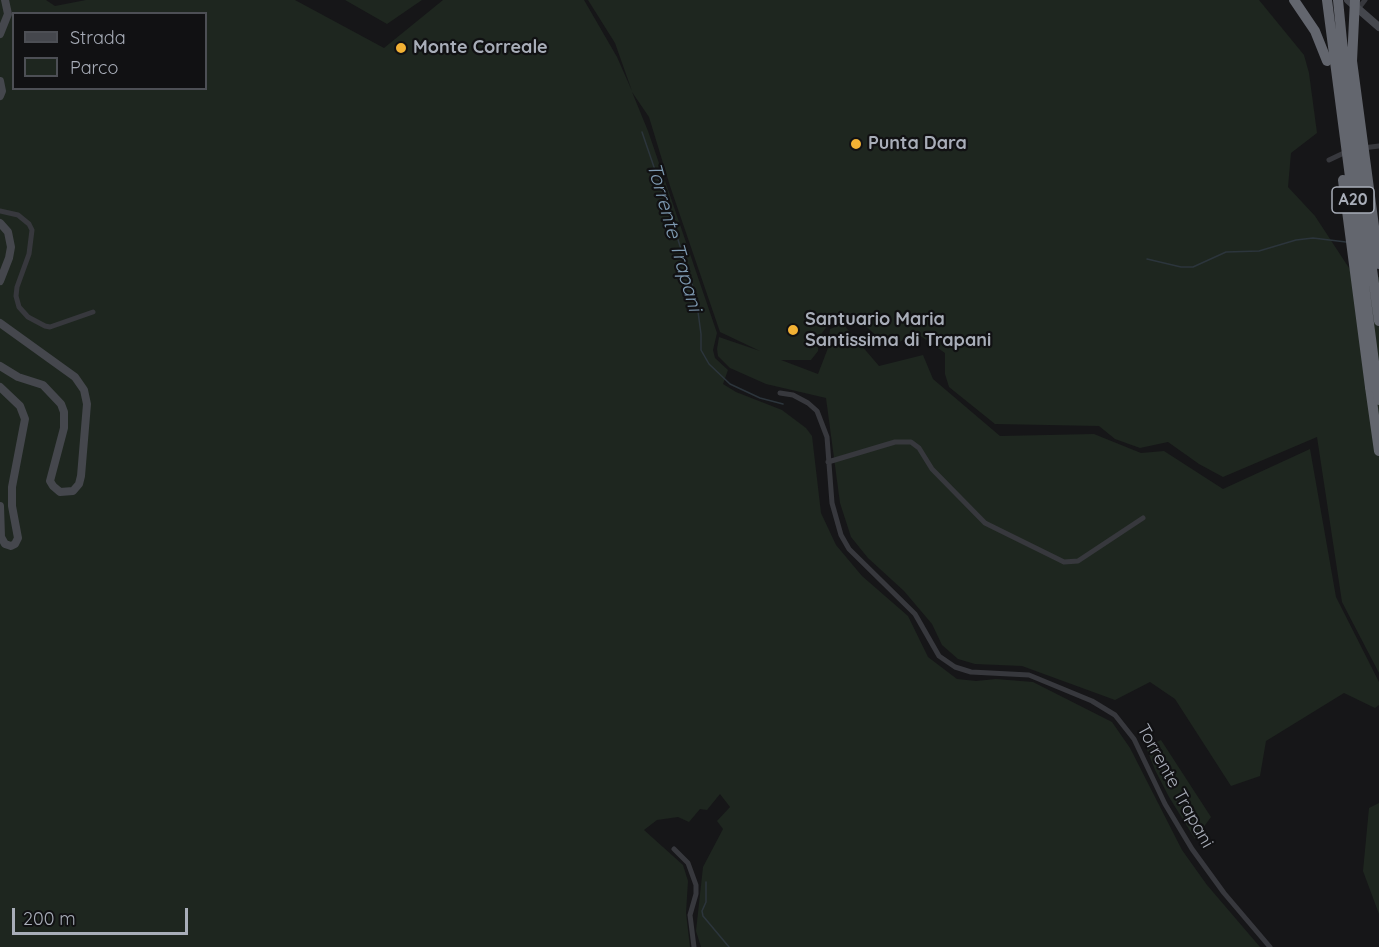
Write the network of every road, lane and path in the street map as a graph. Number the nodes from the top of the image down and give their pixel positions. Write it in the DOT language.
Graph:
graph roads {
  1 [pos="5,0"];
  2 [pos="1294,0"];
  3 [pos="1327,0"];
  4 [pos="1338,0"];
  5 [pos="1348,0"];
  6 [pos="1365,0"];
  7 [pos="1356,4"];
  8 [pos="1379,27"];
  9 [pos="0,34"];
  10 [pos="0,81"];
  11 [pos="0,96"];
  12 [pos="1379,146"];
  13 [pos="1329,160"];
  14 [pos="0,211"];
  15 [pos="0,222"];
  16 [pos="1379,264"];
  17 [pos="0,281"];
  18 [pos="93,312"];
  19 [pos="1379,321"];
  20 [pos="0,322"];
  21 [pos="0,366"];
  22 [pos="0,387"];
  23 [pos="780,393"];
  24 [pos="1379,400"];
  25 [pos="1379,451"];
  26 [pos="827,463"];
  27 [pos="0,506"];
  28 [pos="1143,518"];
  29 [pos="674,849"];
  30 [pos="694,947"];
  31 [pos="1269,947"];
  1 -- 9 [label="main road"];
  2 -- 25 [label="highway, bridge"];
  3 -- 24 [label="highway, A20, bridge"];
  4 -- 19 [label="highway, A20, bridge"];
  5 -- 7 [label="main road"];
  6 -- 7 [label="street"];
  7 -- 8 [label="main road"];
  7 -- 16 [label="highway, bridge"];
  10 -- 11 [label="main road"];
  12 -- 13 [label="street"];
  14 -- 18 [label="street"];
  15 -- 17 [label="main road"];
  20 -- 21 [label="main road"];
  22 -- 27 [label="main road"];
  23 -- 26 [label="street"];
  26 -- 28 [label="street"];
  26 -- 31 [label="street"];
  29 -- 30 [label="street"];
}
